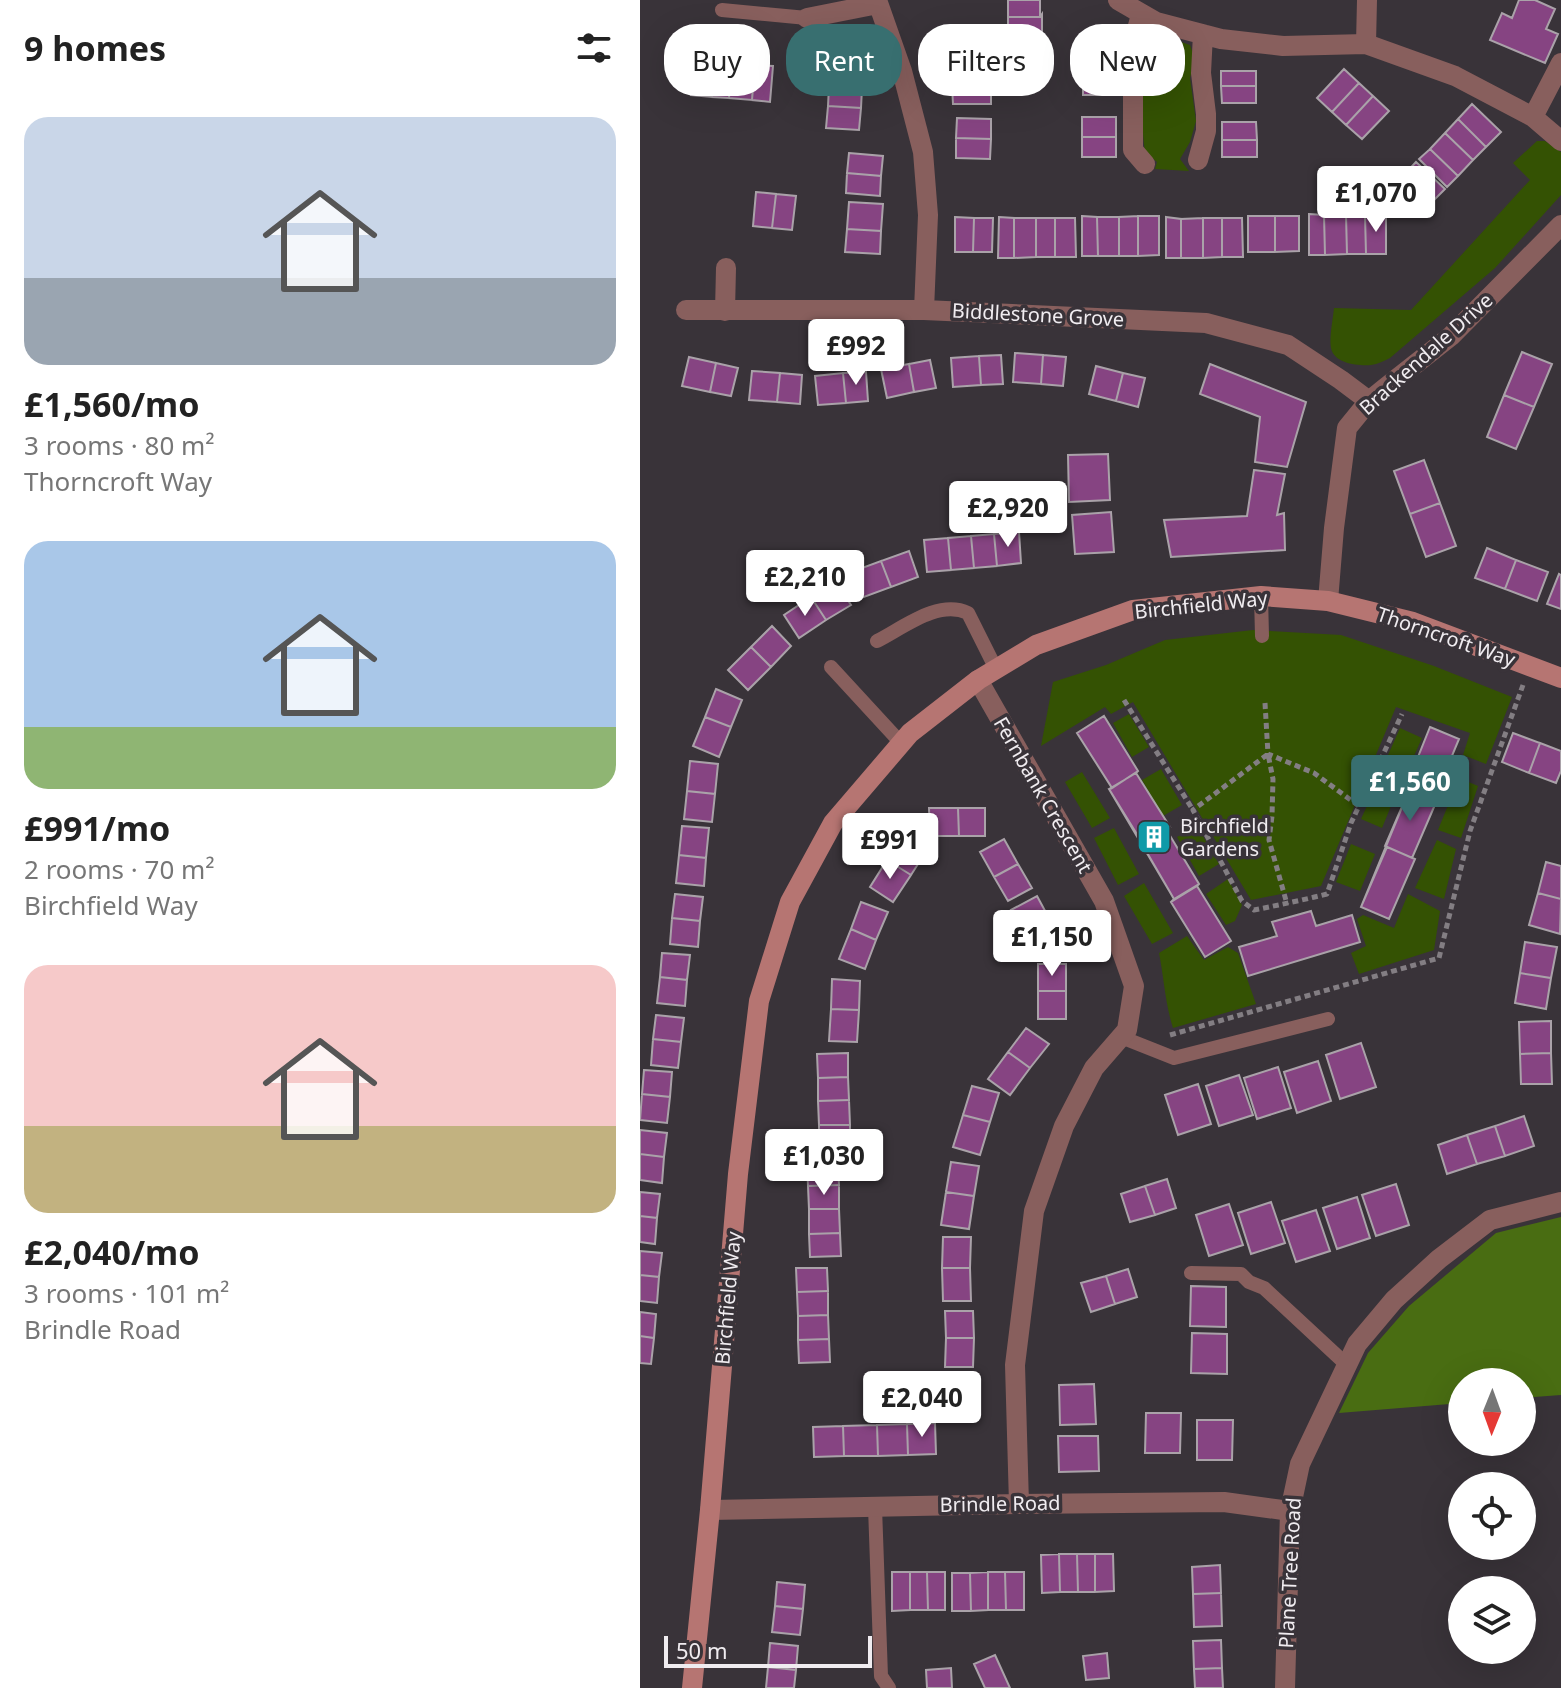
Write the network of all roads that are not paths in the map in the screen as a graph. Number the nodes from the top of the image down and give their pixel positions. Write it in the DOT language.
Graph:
graph roads {
  1 [pos="1118,0"];
  2 [pos="1367,0"];
  3 [pos="878,2"];
  4 [pos="722,10"];
  5 [pos="1141,15"];
  6 [pos="807,18"];
  7 [pos="1203,34"];
  8 [pos="1366,44"];
  9 [pos="1561,63"];
  10 [pos="1533,117"];
  11 [pos="1561,141"];
  12 [pos="1198,160"];
  13 [pos="1145,164"];
  14 [pos="1561,225"];
  15 [pos="726,268"];
  16 [pos="686,310"];
  17 [pos="924,310"];
  18 [pos="725,311"];
  19 [pos="1369,401"];
  20 [pos="1261,596"];
  21 [pos="1328,601"];
  22 [pos="1262,636"];
  23 [pos="877,641"];
  24 [pos="831,667"];
  25 [pos="987,674"];
  26 [pos="1561,678"];
  27 [pos="901,743"];
  28 [pos="1328,1019"];
  29 [pos="1121,1037"];
  30 [pos="1561,1202"];
  31 [pos="1191,1273"];
  32 [pos="1347,1365"];
  33 [pos="1019,1504"];
  34 [pos="875,1507"];
  35 [pos="710,1510"];
  36 [pos="1290,1511"];
  37 [pos="692,1688"];
  38 [pos="889,1688"];
  39 [pos="1285,1688"];
  1 -- 5 [label="street"];
  2 -- 8 [label="street"];
  3 -- 6 [label="street"];
  3 -- 17 [label="street"];
  4 -- 6 [label="lane"];
  5 -- 7 [label="street"];
  5 -- 13 [label="street"];
  7 -- 8 [label="street"];
  7 -- 12 [label="street"];
  8 -- 10 [label="street"];
  9 -- 10 [label="street"];
  10 -- 11 [label="street"];
  14 -- 19 [label="street, Brackendale Drive"];
  15 -- 18 [label="street"];
  16 -- 18 [label="street, Biddlestone Grove"];
  17 -- 18 [label="street, Biddlestone Grove"];
  17 -- 19 [label="street, Biddlestone Grove"];
  19 -- 21 [label="street, Brackendale Drive"];
  20 -- 21 [label="street, Birchfield Way"];
  20 -- 22 [label="lane"];
  20 -- 25 [label="street, Birchfield Way"];
  21 -- 26 [label="street, Thorncroft Way"];
  23 -- 25 [label="lane"];
  24 -- 27 [label="lane"];
  25 -- 27 [label="street, Birchfield Way"];
  25 -- 29 [label="street, Fernbank Crescent"];
  27 -- 35 [label="street, Birchfield Way"];
  28 -- 29 [label="lane"];
  29 -- 33 [label="street, Fernbank Crescent"];
  30 -- 32 [label="street, Plane Tree Road"];
  31 -- 32 [label="lane"];
  32 -- 36 [label="street, Plane Tree Road"];
  33 -- 34 [label="street, Brindle Road"];
  33 -- 36 [label="street, Brindle Road"];
  34 -- 35 [label="street, Brindle Road"];
  34 -- 38 [label="lane"];
  35 -- 37 [label="street, Birchfield Way"];
  36 -- 39 [label="street, Plane Tree Road"];
}
